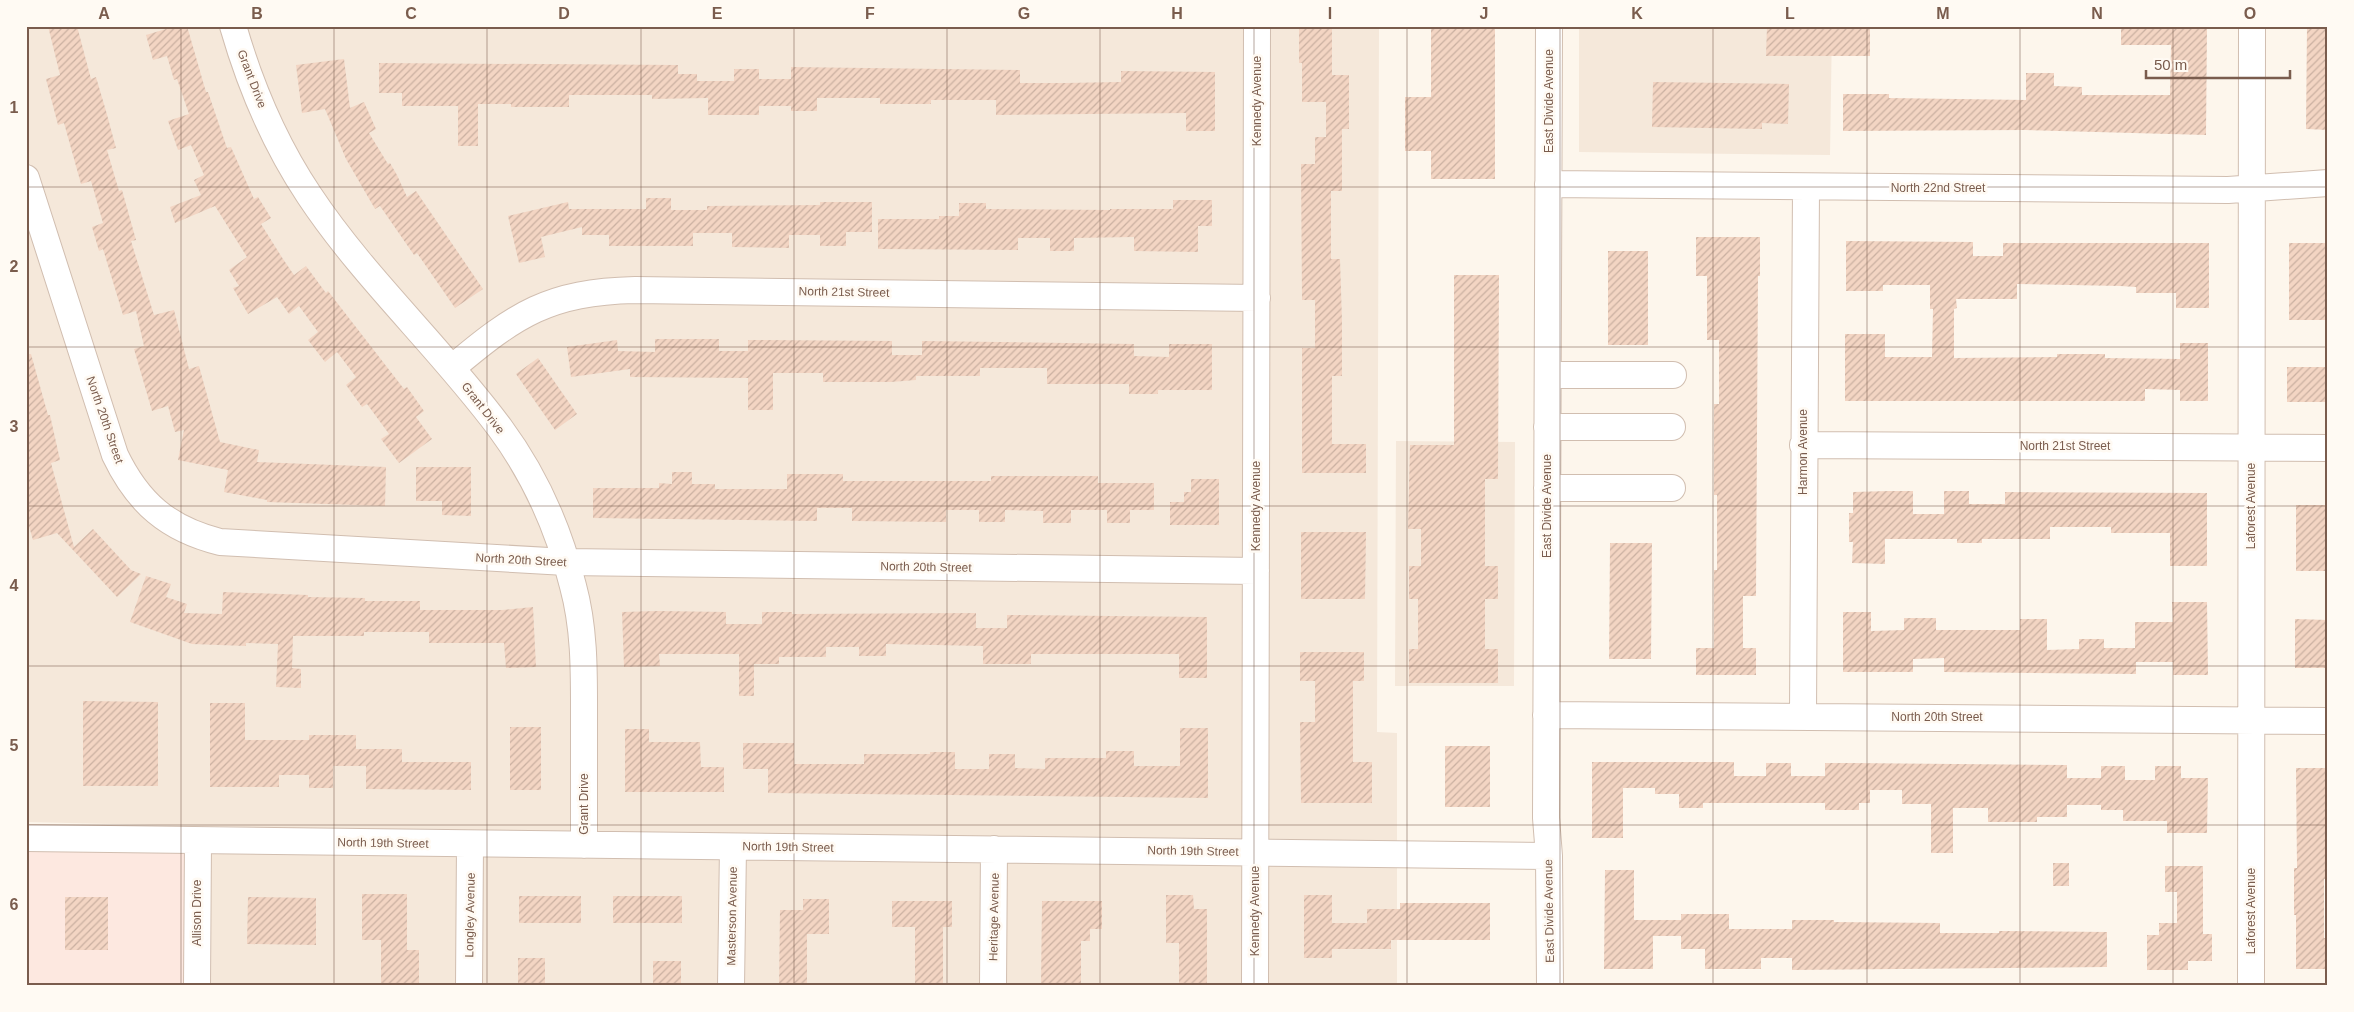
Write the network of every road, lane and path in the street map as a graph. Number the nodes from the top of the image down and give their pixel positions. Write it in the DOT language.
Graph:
graph roads {
  1 [pos="233,26"];
  2 [pos="1257,26"];
  3 [pos="1549,26"];
  4 [pos="2252,26"];
  5 [pos="26,178"];
  6 [pos="1548,184"];
  7 [pos="2328,184"];
  8 [pos="1806,187"];
  9 [pos="2252,190"];
  10 [pos="1257,298"];
  11 [pos="452,368"];
  12 [pos="1548,374"];
  13 [pos="1673,375"];
  14 [pos="1547,427"];
  15 [pos="1672,427"];
  16 [pos="1803,445"];
  17 [pos="2251,447"];
  18 [pos="2328,448"];
  19 [pos="1547,488"];
  20 [pos="1672,488"];
  21 [pos="566,562"];
  22 [pos="1256,571"];
  23 [pos="1546,715"];
  24 [pos="1803,716"];
  25 [pos="2251,720"];
  26 [pos="2328,721"];
  27 [pos="26,838"];
  28 [pos="198,841"];
  29 [pos="470,844"];
  30 [pos="584,845"];
  31 [pos="733,847"];
  32 [pos="994,849"];
  33 [pos="1255,852"];
  34 [pos="1549,856"];
  35 [pos="197,986"];
  36 [pos="469,986"];
  37 [pos="731,986"];
  38 [pos="993,986"];
  39 [pos="1256,986"];
  40 [pos="1550,986"];
  41 [pos="2251,986"];
  1 -- 11 [label="street, Grant Drive"];
  2 -- 10 [label="street, Kennedy Avenue"];
  3 -- 6 [label="street, East Divide Avenue"];
  4 -- 9 [label="street, Laforest Avenue"];
  5 -- 21 [label="street, North 20th Street"];
  6 -- 8 [label="street, North 22nd Street"];
  6 -- 12 [label="street, East Divide Avenue"];
  7 -- 9 [label="street, North 22nd Street"];
  8 -- 9 [label="street, North 22nd Street"];
  8 -- 16 [label="street, Harmon Avenue"];
  9 -- 17 [label="street, Laforest Avenue"];
  10 -- 11 [label="street, North 21st Street"];
  10 -- 22 [label="street, Kennedy Avenue"];
  11 -- 21 [label="street, Grant Drive"];
  12 -- 13 [label="street"];
  12 -- 14 [label="street, East Divide Avenue"];
  14 -- 15 [label="street"];
  14 -- 19 [label="street, East Divide Avenue"];
  16 -- 17 [label="street, North 21st Street"];
  16 -- 24 [label="street, Harmon Avenue"];
  17 -- 18 [label="street, North 21st Street"];
  17 -- 25 [label="street, Laforest Avenue"];
  19 -- 20 [label="street"];
  19 -- 23 [label="street, East Divide Avenue"];
  21 -- 22 [label="street, North 20th Street"];
  21 -- 30 [label="street, Grant Drive"];
  22 -- 33 [label="street, Kennedy Avenue"];
  23 -- 24 [label="street, North 20th Street"];
  23 -- 34 [label="street, East Divide Avenue"];
  24 -- 25 [label="street, North 20th Street"];
  25 -- 26 [label="street, North 20th Street"];
  25 -- 41 [label="street, Laforest Avenue"];
  27 -- 28 [label="street, North 19th Street"];
  28 -- 29 [label="street, North 19th Street"];
  28 -- 35 [label="street, Allison Drive"];
  29 -- 30 [label="street, North 19th Street"];
  29 -- 36 [label="street, Longley Avenue"];
  30 -- 31 [label="street, North 19th Street"];
  31 -- 32 [label="street, North 19th Street"];
  31 -- 37 [label="street, Masterson Avenue"];
  32 -- 33 [label="street, North 19th Street"];
  32 -- 38 [label="street, Heritage Avenue"];
  33 -- 34 [label="street, North 19th Street"];
  33 -- 39 [label="street, Kennedy Avenue"];
  34 -- 40 [label="street, East Divide Avenue"];
}
